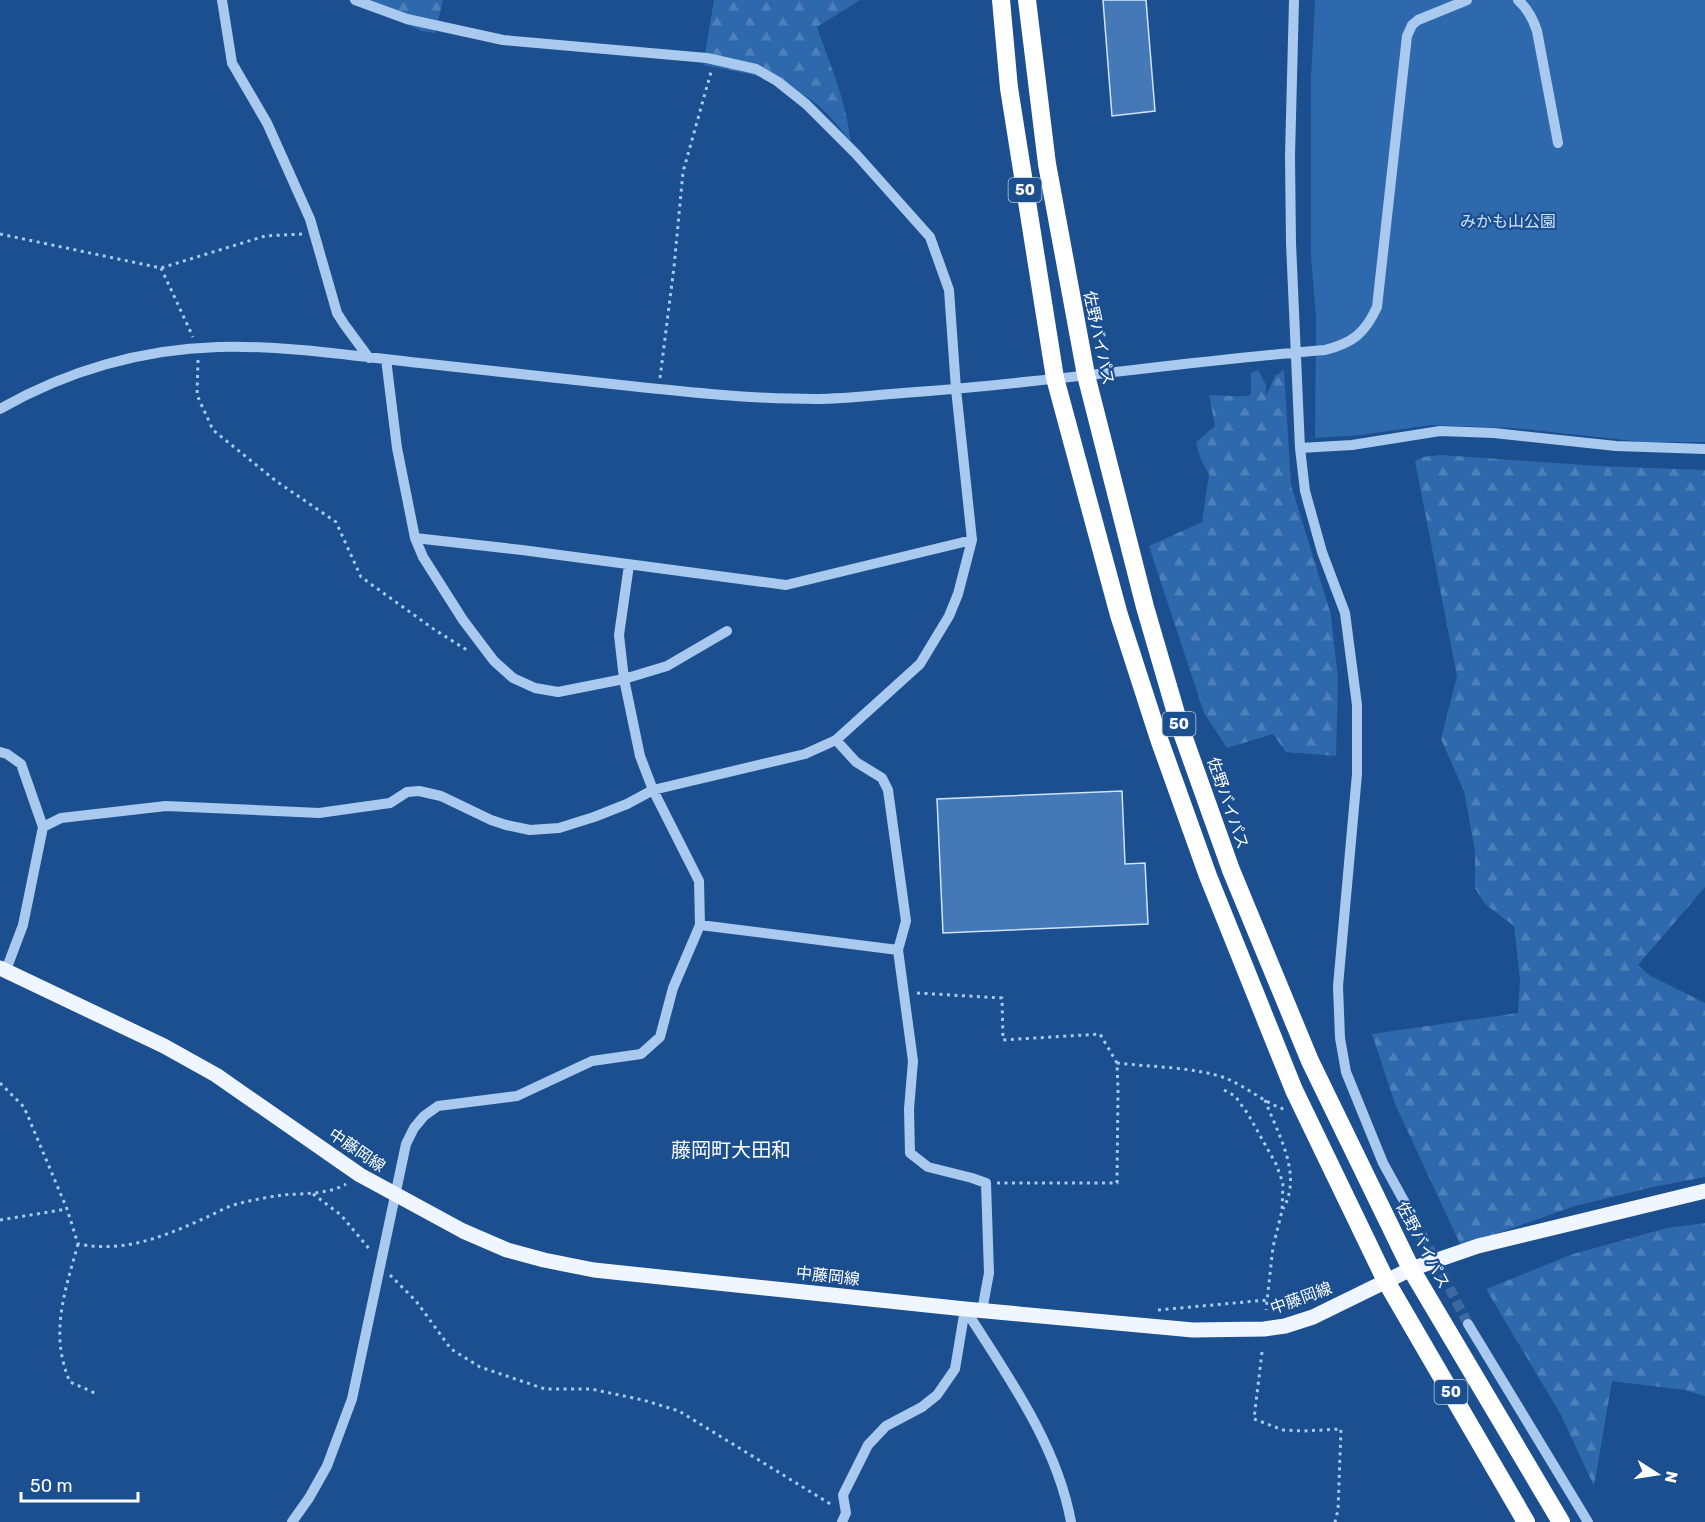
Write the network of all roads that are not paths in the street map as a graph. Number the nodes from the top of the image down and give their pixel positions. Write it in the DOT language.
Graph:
graph roads {
  1 [pos="222,0"];
  2 [pos="355,0"];
  3 [pos="1001,0"];
  4 [pos="1027,0"];
  5 [pos="1294,0"];
  6 [pos="1467,0"];
  7 [pos="1518,0"];
  8 [pos="1558,143"];
  9 [pos="1297,352"];
  10 [pos="369,358"];
  11 [pos="386,359"];
  12 [pos="1086,375"];
  13 [pos="1055,378"];
  14 [pos="956,389"];
  15 [pos="0,409"];
  16 [pos="1300,448"];
  17 [pos="1705,449"];
  18 [pos="415,538"];
  19 [pos="972,540"];
  20 [pos="629,565"];
  21 [pos="727,631"];
  22 [pos="624,679"];
  23 [pos="836,740"];
  24 [pos="0,752"];
  25 [pos="653,790"];
  26 [pos="43,827"];
  27 [pos="700,925"];
  28 [pos="898,950"];
  29 [pos="3,969"];
  30 [pos="1705,1191"];
  31 [pos="395,1196"];
  32 [pos="1415,1221"];
  33 [pos="1411,1269"];
  34 [pos="1386,1281"];
  35 [pos="965,1309"];
  36 [pos="982,1311"];
  37 [pos="1468,1324"];
  38 [pos="844,1518"];
  39 [pos="292,1522"];
  40 [pos="1071,1522"];
  41 [pos="1526,1522"];
  42 [pos="1561,1522"];
  43 [pos="1588,1522"];
  1 -- 10 [label="street"];
  2 -- 14 [label="street"];
  3 -- 13 [label="highway, 50"];
  4 -- 12 [label="highway, 佐野バイパス / 50"];
  5 -- 9 [label="street"];
  6 -- 9 [label="street"];
  7 -- 8 [label="street"];
  9 -- 12 [label="street"];
  9 -- 16 [label="street"];
  10 -- 11 [label="street"];
  10 -- 15 [label="street"];
  11 -- 14 [label="street"];
  11 -- 18 [label="street"];
  12 -- 13 [label="street"];
  12 -- 33 [label="highway, 佐野バイパス / 50"];
  13 -- 14 [label="street"];
  13 -- 34 [label="highway, 50"];
  14 -- 19 [label="street"];
  16 -- 17 [label="street"];
  16 -- 32 [label="street"];
  18 -- 20 [label="street"];
  18 -- 22 [label="street"];
  19 -- 20 [label="street"];
  19 -- 23 [label="street"];
  20 -- 22 [label="street"];
  21 -- 22 [label="street"];
  22 -- 25 [label="street"];
  23 -- 25 [label="street"];
  23 -- 28 [label="street"];
  24 -- 26 [label="street"];
  25 -- 26 [label="street"];
  25 -- 27 [label="street"];
  26 -- 29 [label="street"];
  27 -- 28 [label="street"];
  27 -- 31 [label="street"];
  28 -- 36 [label="street"];
  29 -- 31 [label="main road, 中藤岡線"];
  30 -- 33 [label="main road, 中藤岡線"];
  31 -- 35 [label="main road, 中藤岡線"];
  31 -- 39 [label="street"];
  33 -- 34 [label="main road, 中藤岡線"];
  33 -- 42 [label="highway, 佐野バイパス / 50"];
  34 -- 36 [label="main road, 中藤岡線"];
  34 -- 41 [label="highway, 50"];
  35 -- 36 [label="main road, 中藤岡線"];
  35 -- 38 [label="street"];
  35 -- 40 [label="street"];
  37 -- 43 [label="street"];
}
